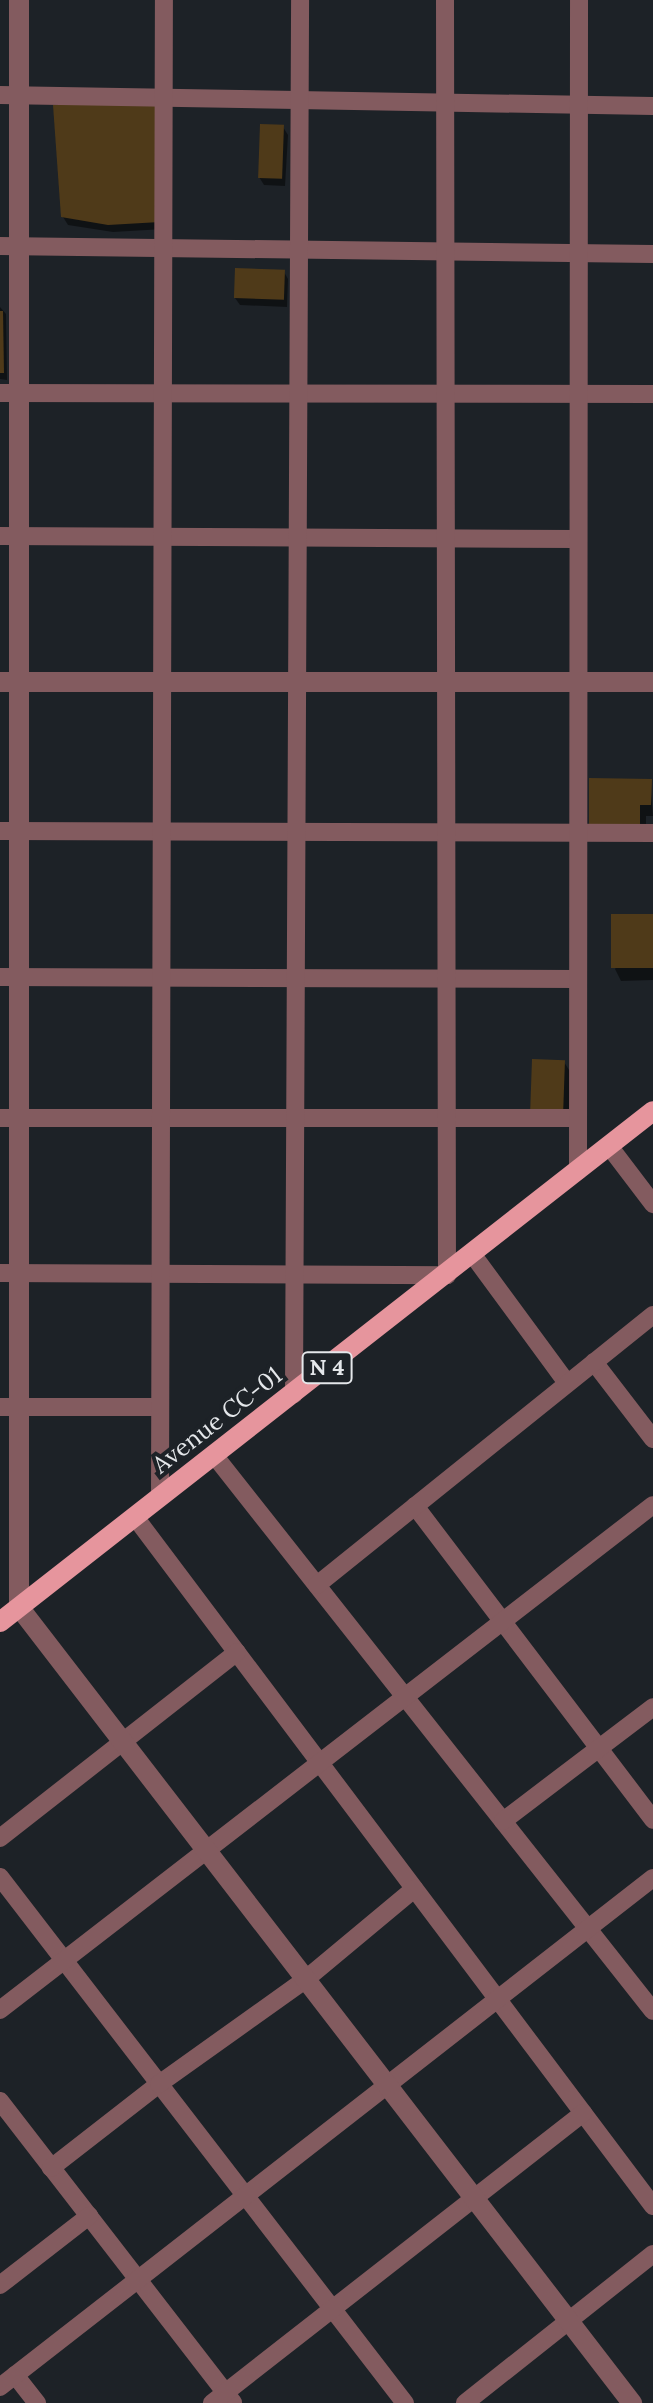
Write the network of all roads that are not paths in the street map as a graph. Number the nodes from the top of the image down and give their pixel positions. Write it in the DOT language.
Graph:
graph roads {
  1 [pos="19,0"];
  2 [pos="164,0"];
  3 [pos="300,0"];
  4 [pos="445,0"];
  5 [pos="579,0"];
  6 [pos="10,95"];
  7 [pos="164,98"];
  8 [pos="300,100"];
  9 [pos="445,102"];
  10 [pos="579,105"];
  11 [pos="653,106"];
  12 [pos="10,246"];
  13 [pos="163,246"];
  14 [pos="299,248"];
  15 [pos="445,250"];
  16 [pos="578,252"];
  17 [pos="653,254"];
  18 [pos="10,393"];
  19 [pos="163,393"];
  20 [pos="299,394"];
  21 [pos="445,394"];
  22 [pos="578,394"];
  23 [pos="653,394"];
  24 [pos="10,536"];
  25 [pos="162,537"];
  26 [pos="298,537"];
  27 [pos="446,538"];
  28 [pos="578,539"];
  29 [pos="10,682"];
  30 [pos="162,682"];
  31 [pos="297,682"];
  32 [pos="446,682"];
  33 [pos="578,682"];
  34 [pos="653,682"];
  35 [pos="10,831"];
  36 [pos="162,832"];
  37 [pos="296,832"];
  38 [pos="446,833"];
  39 [pos="578,833"];
  40 [pos="653,833"];
  41 [pos="10,977"];
  42 [pos="161,978"];
  43 [pos="296,978"];
  44 [pos="446,979"];
  45 [pos="578,979"];
  46 [pos="653,1111"];
  47 [pos="295,1117"];
  48 [pos="446,1117"];
  49 [pos="10,1118"];
  50 [pos="161,1118"];
  51 [pos="578,1118"];
  52 [pos="609,1146"];
  53 [pos="578,1171"];
  54 [pos="653,1204"];
  55 [pos="473,1255"];
  56 [pos="10,1273"];
  57 [pos="160,1274"];
  58 [pos="295,1274"];
  59 [pos="447,1275"];
  60 [pos="653,1315"];
  61 [pos="594,1362"];
  62 [pos="567,1383"];
  63 [pos="294,1394"];
  64 [pos="10,1407"];
  65 [pos="160,1407"];
  66 [pos="653,1439"];
  67 [pos="214,1455"];
  68 [pos="160,1497"];
  69 [pos="653,1505"];
  70 [pos="415,1506"];
  71 [pos="135,1517"];
  72 [pos="317,1585"];
  73 [pos="19,1607"];
  74 [pos="502,1621"];
  75 [pos="0,1622"];
  76 [pos="237,1652"];
  77 [pos="405,1696"];
  78 [pos="653,1707"];
  79 [pos="123,1742"];
  80 [pos="598,1748"];
  81 [pos="319,1763"];
  82 [pos="653,1820"];
  83 [pos="503,1821"];
  84 [pos="0,1838"];
  85 [pos="207,1850"];
  86 [pos="0,1877"];
  87 [pos="653,1878"];
  88 [pos="414,1889"];
  89 [pos="588,1928"];
  90 [pos="64,1961"];
  91 [pos="306,1979"];
  92 [pos="497,1999"];
  93 [pos="0,2010"];
  94 [pos="653,2011"];
  95 [pos="159,2084"];
  96 [pos="387,2085"];
  97 [pos="0,2101"];
  98 [pos="583,2113"];
  99 [pos="51,2168"];
  100 [pos="245,2195"];
  101 [pos="474,2198"];
  102 [pos="653,2206"];
  103 [pos="89,2216"];
  104 [pos="653,2254"];
  105 [pos="137,2279"];
  106 [pos="0,2285"];
  107 [pos="333,2309"];
  108 [pos="569,2321"];
  109 [pos="8,2381"];
  110 [pos="223,2400"];
  111 [pos="37,2403"];
  112 [pos="405,2403"];
  113 [pos="465,2403"];
  114 [pos="632,2403"];
  1 -- 6 [label="street"];
  2 -- 7 [label="street"];
  3 -- 8 [label="street"];
  4 -- 9 [label="street"];
  5 -- 10 [label="street"];
  6 -- 7 [label="street"];
  6 -- 12 [label="street"];
  7 -- 8 [label="street"];
  7 -- 13 [label="street"];
  8 -- 9 [label="street"];
  8 -- 14 [label="street"];
  9 -- 10 [label="street"];
  9 -- 15 [label="street"];
  10 -- 11 [label="street"];
  10 -- 16 [label="street"];
  12 -- 13 [label="street"];
  12 -- 18 [label="street"];
  13 -- 14 [label="street"];
  13 -- 19 [label="street"];
  14 -- 15 [label="street"];
  14 -- 20 [label="street"];
  15 -- 16 [label="street"];
  15 -- 21 [label="street"];
  16 -- 17 [label="street"];
  16 -- 22 [label="street"];
  18 -- 19 [label="street"];
  18 -- 24 [label="street"];
  19 -- 20 [label="street"];
  19 -- 25 [label="street"];
  20 -- 21 [label="street"];
  20 -- 26 [label="street"];
  21 -- 22 [label="street"];
  21 -- 27 [label="street"];
  22 -- 23 [label="street"];
  22 -- 28 [label="street"];
  24 -- 25 [label="street"];
  24 -- 29 [label="street"];
  25 -- 26 [label="street"];
  25 -- 30 [label="street"];
  26 -- 27 [label="street"];
  26 -- 31 [label="street"];
  27 -- 28 [label="street"];
  27 -- 32 [label="street"];
  28 -- 33 [label="street"];
  29 -- 30 [label="street"];
  29 -- 35 [label="street"];
  30 -- 31 [label="street"];
  30 -- 36 [label="street"];
  31 -- 32 [label="street"];
  31 -- 37 [label="street"];
  32 -- 33 [label="street"];
  32 -- 38 [label="street"];
  33 -- 34 [label="street"];
  33 -- 39 [label="street"];
  35 -- 36 [label="street"];
  35 -- 41 [label="street"];
  36 -- 37 [label="street"];
  36 -- 42 [label="street"];
  37 -- 38 [label="street"];
  37 -- 43 [label="street"];
  38 -- 39 [label="street"];
  38 -- 44 [label="street"];
  39 -- 40 [label="street"];
  39 -- 45 [label="street"];
  41 -- 42 [label="street"];
  41 -- 49 [label="street"];
  42 -- 43 [label="street"];
  42 -- 50 [label="street"];
  43 -- 44 [label="street"];
  43 -- 47 [label="street"];
  44 -- 45 [label="street"];
  44 -- 48 [label="street"];
  45 -- 51 [label="street"];
  46 -- 52 [label="main road, Avenue CC-01 / N 4"];
  47 -- 48 [label="street"];
  47 -- 50 [label="street"];
  47 -- 58 [label="street"];
  48 -- 51 [label="street"];
  48 -- 59 [label="street"];
  49 -- 50 [label="street"];
  49 -- 56 [label="street"];
  50 -- 57 [label="street"];
  51 -- 53 [label="street"];
  52 -- 53 [label="main road, Avenue CC-01 / N 4"];
  52 -- 54 [label="street"];
  53 -- 55 [label="main road, Avenue CC-01 / N 4"];
  55 -- 59 [label="main road, Avenue CC-01 / N 4"];
  55 -- 62 [label="street"];
  56 -- 57 [label="street"];
  56 -- 64 [label="street"];
  57 -- 58 [label="street"];
  57 -- 65 [label="street"];
  58 -- 59 [label="street"];
  58 -- 63 [label="street"];
  59 -- 63 [label="main road, Avenue CC-01 / N 4"];
  60 -- 61 [label="street"];
  61 -- 62 [label="street"];
  61 -- 66 [label="street"];
  62 -- 70 [label="street"];
  63 -- 67 [label="main road, Avenue CC-01 / N 4"];
  64 -- 65 [label="street"];
  64 -- 73 [label="street"];
  65 -- 68 [label="street"];
  67 -- 68 [label="main road, Avenue CC-01 / N 4"];
  67 -- 72 [label="street"];
  68 -- 71 [label="main road, Avenue CC-01 / N 4"];
  69 -- 74 [label="street"];
  70 -- 72 [label="street"];
  70 -- 74 [label="street"];
  71 -- 73 [label="main road, Avenue CC-01 / N 4"];
  71 -- 76 [label="street"];
  72 -- 77 [label="street"];
  73 -- 75 [label="main road, Avenue CC-01 / N 4"];
  73 -- 79 [label="street"];
  74 -- 77 [label="street"];
  74 -- 80 [label="street"];
  76 -- 79 [label="street"];
  76 -- 81 [label="street"];
  77 -- 81 [label="street"];
  77 -- 83 [label="street"];
  78 -- 80 [label="street"];
  79 -- 84 [label="street"];
  79 -- 85 [label="street"];
  80 -- 82 [label="street"];
  80 -- 83 [label="street"];
  81 -- 85 [label="street"];
  81 -- 88 [label="street"];
  83 -- 89 [label="street"];
  85 -- 90 [label="street"];
  85 -- 91 [label="street"];
  86 -- 90 [label="street"];
  87 -- 89 [label="street"];
  88 -- 91 [label="street"];
  88 -- 92 [label="street"];
  89 -- 92 [label="street"];
  89 -- 94 [label="street"];
  90 -- 93 [label="street"];
  90 -- 95 [label="street"];
  91 -- 95 [label="street"];
  91 -- 96 [label="street"];
  92 -- 96 [label="street"];
  92 -- 98 [label="street"];
  95 -- 99 [label="street"];
  95 -- 100 [label="street"];
  96 -- 100 [label="street"];
  96 -- 101 [label="street"];
  97 -- 99 [label="street"];
  98 -- 101 [label="street"];
  98 -- 102 [label="street"];
  99 -- 103 [label="street"];
  100 -- 105 [label="street"];
  100 -- 107 [label="street"];
  101 -- 107 [label="street"];
  101 -- 108 [label="street"];
  103 -- 105 [label="street"];
  103 -- 106 [label="street"];
  104 -- 108 [label="street"];
  105 -- 109 [label="street"];
  105 -- 110 [label="street"];
  107 -- 110 [label="street"];
  107 -- 112 [label="street"];
  108 -- 113 [label="street"];
  108 -- 114 [label="street"];
  109 -- 111 [label="street"];
}
